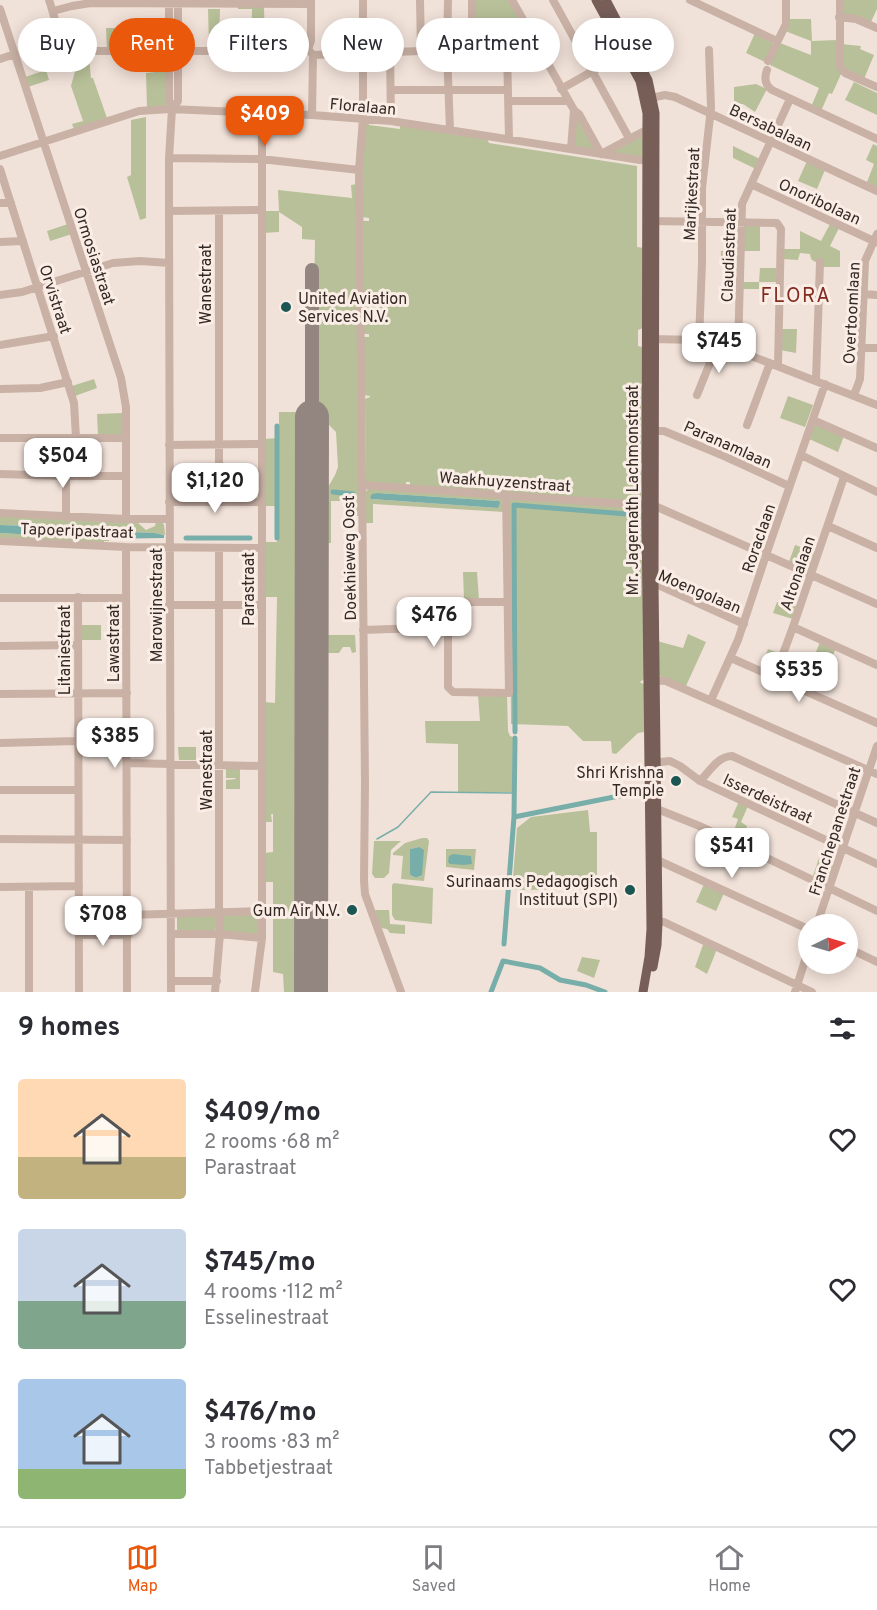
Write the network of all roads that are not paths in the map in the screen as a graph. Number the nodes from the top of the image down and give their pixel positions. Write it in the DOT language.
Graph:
graph roads {
  1 [pos="49,0"];
  2 [pos="363,0"];
  3 [pos="420,0"];
  4 [pos="448,0"];
  5 [pos="472,0"];
  6 [pos="513,0"];
  7 [pos="553,0"];
  8 [pos="596,0"];
  9 [pos="606,0"];
  10 [pos="690,0"];
  11 [pos="786,0"];
  12 [pos="840,0"];
  13 [pos="174,2"];
  14 [pos="218,2"];
  15 [pos="311,2"];
  16 [pos="0,9"];
  17 [pos="53,11"];
  18 [pos="839,17"];
  19 [pos="174,18"];
  20 [pos="363,18"];
  21 [pos="420,18"];
  22 [pos="448,18"];
  23 [pos="472,18"];
  24 [pos="523,18"];
  25 [pos="606,18"];
  26 [pos="877,28"];
  27 [pos="572,34"];
  28 [pos="777,41"];
  29 [pos="709,50"];
  30 [pos="109,51"];
  31 [pos="195,52"];
  32 [pos="310,52"];
  33 [pos="321,52"];
  34 [pos="15,54"];
  35 [pos="0,59"];
  36 [pos="172,72"];
  37 [pos="364,72"];
  38 [pos="391,72"];
  39 [pos="448,72"];
  40 [pos="508,72"];
  41 [pos="552,72"];
  42 [pos="589,72"];
  43 [pos="593,72"];
  44 [pos="636,72"];
  45 [pos="877,87"];
  46 [pos="449,89"];
  47 [pos="561,89"];
  48 [pos="391,90"];
  49 [pos="508,90"];
  50 [pos="649,98"];
  51 [pos="790,99"];
  52 [pos="509,101"];
  53 [pos="568,101"];
  54 [pos="172,109"];
  55 [pos="574,110"];
  56 [pos="261,113"];
  57 [pos="710,114"];
  58 [pos="312,115"];
  59 [pos="363,118"];
  60 [pos="391,121"];
  61 [pos="648,129"];
  62 [pos="450,130"];
  63 [pos="629,138"];
  64 [pos="508,139"];
  65 [pos="877,139"];
  66 [pos="43,141"];
  67 [pos="771,142"];
  68 [pos="571,149"];
  69 [pos="601,154"];
  70 [pos="0,156"];
  71 [pos="169,158"];
  72 [pos="261,159"];
  73 [pos="652,161"];
  74 [pos="0,169"];
  75 [pos="359,170"];
  76 [pos="751,184"];
  77 [pos="877,191"];
  78 [pos="0,203"];
  79 [pos="11,204"];
  80 [pos="261,210"];
  81 [pos="169,211"];
  82 [pos="219,211"];
  83 [pos="651,221"];
  84 [pos="703,221"];
  85 [pos="741,223"];
  86 [pos="876,240"];
  87 [pos="23,241"];
  88 [pos="0,242"];
  89 [pos="820,262"];
  90 [pos="169,263"];
  91 [pos="86,272"];
  92 [pos="39,287"];
  93 [pos="0,294"];
  94 [pos="863,294"];
  95 [pos="877,295"];
  96 [pos="54,336"];
  97 [pos="651,339"];
  98 [pos="699,340"];
  99 [pos="717,343"];
  100 [pos="0,345"];
  101 [pos="862,348"];
  102 [pos="877,348"];
  103 [pos="738,350"];
  104 [pos="774,364"];
  105 [pos="816,380"];
  106 [pos="68,382"];
  107 [pos="825,384"];
  108 [pos="0,389"];
  109 [pos="697,395"];
  110 [pos="854,395"];
  111 [pos="877,405"];
  112 [pos="813,420"];
  113 [pos="747,425"];
  114 [pos="650,431"];
  115 [pos="0,438"];
  116 [pos="66,438"];
  117 [pos="76,438"];
  118 [pos="126,438"];
  119 [pos="261,444"];
  120 [pos="169,445"];
  121 [pos="219,446"];
  122 [pos="877,448"];
  123 [pos="801,455"];
  124 [pos="0,474"];
  125 [pos="66,476"];
  126 [pos="126,476"];
  127 [pos="844,477"];
  128 [pos="362,485"];
  129 [pos="789,486"];
  130 [pos="877,492"];
  131 [pos="506,495"];
  132 [pos="219,501"];
  133 [pos="169,502"];
  134 [pos="261,502"];
  135 [pos="650,506"];
  136 [pos="0,513"];
  137 [pos="66,517"];
  138 [pos="126,519"];
  139 [pos="169,519"];
  140 [pos="828,526"];
  141 [pos="0,541"];
  142 [pos="126,547"];
  143 [pos="170,547"];
  144 [pos="219,548"];
  145 [pos="261,548"];
  146 [pos="877,548"];
  147 [pos="766,555"];
  148 [pos="811,574"];
  149 [pos="650,583"];
  150 [pos="78,597"];
  151 [pos="0,598"];
  152 [pos="126,598"];
  153 [pos="508,602"];
  154 [pos="219,604"];
  155 [pos="877,604"];
  156 [pos="169,605"];
  157 [pos="262,605"];
  158 [pos="744,624"];
  159 [pos="447,627"];
  160 [pos="793,627"];
  161 [pos="363,630"];
  162 [pos="77,645"];
  163 [pos="0,646"];
  164 [pos="731,658"];
  165 [pos="877,665"];
  166 [pos="774,678"];
  167 [pos="652,680"];
  168 [pos="127,693"];
  169 [pos="0,694"];
  170 [pos="77,694"];
  171 [pos="711,700"];
  172 [pos="877,723"];
  173 [pos="78,741"];
  174 [pos="0,743"];
  175 [pos="877,746"];
  176 [pos="127,763"];
  177 [pos="653,763"];
  178 [pos="171,764"];
  179 [pos="219,765"];
  180 [pos="261,766"];
  181 [pos="869,770"];
  182 [pos="877,774"];
  183 [pos="700,781"];
  184 [pos="0,790"];
  185 [pos="78,790"];
  186 [pos="657,808"];
  187 [pos="855,813"];
  188 [pos="877,824"];
  189 [pos="78,838"];
  190 [pos="0,839"];
  191 [pos="127,840"];
  192 [pos="843,849"];
  193 [pos="653,859"];
  194 [pos="877,864"];
  195 [pos="0,886"];
  196 [pos="79,886"];
  197 [pos="29,887"];
  198 [pos="829,889"];
  199 [pos="261,911"];
  200 [pos="877,911"];
  201 [pos="219,912"];
  202 [pos="171,914"];
  203 [pos="820,914"];
  204 [pos="128,915"];
  205 [pos="654,921"];
  206 [pos="798,924"];
  207 [pos="220,933"];
  208 [pos="128,934"];
  209 [pos="171,934"];
  210 [pos="79,935"];
  211 [pos="262,938"];
  212 [pos="858,953"];
  213 [pos="877,962"];
  214 [pos="171,981"];
  215 [pos="217,981"];
  216 [pos="796,988"];
  217 [pos="29,992"];
  218 [pos="79,992"];
  219 [pos="128,992"];
  220 [pos="171,992"];
  221 [pos="215,992"];
  222 [pos="255,992"];
  223 [pos="401,992"];
  224 [pos="643,992"];
  225 [pos="649,992"];
  226 [pos="812,992"];
  1 -- 17 [label="street"];
  2 -- 20 [label="street, Doekhieweg Oost"];
  3 -- 21 [label="street"];
  4 -- 22 [label="street"];
  5 -- 23 [label="street"];
  6 -- 24 [label="street"];
  7 -- 27 [label="street"];
  8 -- 25 [label="main road, Mr. Jagernath Lachmonstraat"];
  9 -- 50 [label="main road, Mr. Jagernath Lachmonstraat"];
  10 -- 28 [label="street"];
  11 -- 28 [label="street"];
  12 -- 18 [label="street"];
  13 -- 14 [label="street"];
  13 -- 17 [label="street"];
  13 -- 19 [label="street, Marowijnestraat"];
  14 -- 15 [label="street"];
  15 -- 32 [label="street"];
  16 -- 34 [label="street, Ormosiastraat"];
  17 -- 30 [label="street"];
  18 -- 26 [label="street"];
  18 -- 45 [label="street"];
  28 -- 51 [label="street"];
  29 -- 57 [label="street, Marijkestraat"];
  31 -- 32 [label="street"];
  32 -- 33 [label="street"];
  32 -- 58 [label="street"];
  34 -- 35 [label="street"];
  34 -- 66 [label="street, Ormosiastraat"];
  36 -- 54 [label="street, Marowijnestraat"];
  37 -- 59 [label="street, Doekhieweg Oost"];
  38 -- 48 [label="street"];
  39 -- 46 [label="street"];
  40 -- 49 [label="street"];
  41 -- 47 [label="street"];
  42 -- 47 [label="street"];
  43 -- 63 [label="street"];
  44 -- 50 [label="main road, Mr. Jagernath Lachmonstraat"];
  46 -- 48 [label="street"];
  46 -- 49 [label="street"];
  46 -- 62 [label="street"];
  47 -- 53 [label="street"];
  48 -- 60 [label="street"];
  49 -- 52 [label="street"];
  50 -- 57 [label="street, Bersabalaan"];
  50 -- 61 [label="main road, Mr. Jagernath Lachmonstraat"];
  50 -- 73 [label="main road, Mr. Jagernath Lachmonstraat"];
  51 -- 65 [label="street"];
  51 -- 67 [label="street, Claudiastraat"];
  52 -- 53 [label="street"];
  52 -- 64 [label="street"];
  53 -- 55 [label="street"];
  54 -- 56 [label="street, Floralaan"];
  54 -- 66 [label="street, Floralaan"];
  54 -- 71 [label="street, Marowijnestraat"];
  55 -- 68 [label="street"];
  55 -- 69 [label="street"];
  56 -- 58 [label="street, Floralaan"];
  56 -- 72 [label="street, Parastraat"];
  57 -- 67 [label="street, Bersabalaan"];
  57 -- 84 [label="street, Marijkestraat"];
  58 -- 59 [label="street, Floralaan"];
  59 -- 60 [label="street, Floralaan"];
  59 -- 75 [label="street, Doekhieweg Oost"];
  60 -- 62 [label="street, Floralaan"];
  61 -- 63 [label="street"];
  61 -- 73 [label="main road, Mr. Jagernath Lachmonstraat"];
  62 -- 64 [label="street, Floralaan"];
  63 -- 69 [label="street"];
  64 -- 68 [label="street, Floralaan"];
  66 -- 70 [label="street, Floralaan"];
  66 -- 91 [label="street, Ormosiastraat"];
  67 -- 76 [label="street, Claudiastraat"];
  67 -- 77 [label="street, Bersabalaan"];
  68 -- 69 [label="street, Floralaan"];
  69 -- 73 [label="street, Floralaan"];
  71 -- 72 [label="street"];
  71 -- 81 [label="street, Marowijnestraat"];
  72 -- 75 [label="street"];
  72 -- 80 [label="street, Parastraat"];
  73 -- 83 [label="main road, Mr. Jagernath Lachmonstraat"];
  74 -- 79 [label="street, Orvistraat"];
  75 -- 128 [label="street, Doekhieweg Oost"];
  76 -- 85 [label="street, Claudiastraat"];
  76 -- 86 [label="street, Onoribolaan"];
  78 -- 79 [label="street"];
  79 -- 87 [label="street, Orvistraat"];
  80 -- 82 [label="street"];
  80 -- 119 [label="street, Parastraat"];
  81 -- 82 [label="street"];
  81 -- 90 [label="street, Marowijnestraat"];
  82 -- 121 [label="street, Wanestraat"];
  83 -- 84 [label="street"];
  83 -- 97 [label="main road, Mr. Jagernath Lachmonstraat"];
  84 -- 85 [label="street"];
  84 -- 98 [label="street, Marijkestraat"];
  85 -- 103 [label="street, Claudiastraat"];
  85 -- 104 [label="street"];
  86 -- 94 [label="street, Overtoomlaan"];
  87 -- 88 [label="street"];
  87 -- 92 [label="street, Orvistraat"];
  89 -- 105 [label="street"];
  90 -- 91 [label="street"];
  90 -- 120 [label="street, Marowijnestraat"];
  91 -- 92 [label="street"];
  91 -- 118 [label="street, Ormosiastraat"];
  92 -- 93 [label="street"];
  92 -- 96 [label="street, Orvistraat"];
  94 -- 95 [label="street"];
  94 -- 101 [label="street, Overtoomlaan"];
  96 -- 100 [label="street"];
  96 -- 106 [label="street, Orvistraat"];
  97 -- 98 [label="street"];
  97 -- 114 [label="main road, Mr. Jagernath Lachmonstraat"];
  98 -- 99 [label="street"];
  99 -- 103 [label="street"];
  99 -- 109 [label="street"];
  101 -- 102 [label="street"];
  101 -- 110 [label="street, Overtoomlaan"];
  103 -- 104 [label="street"];
  104 -- 105 [label="street"];
  104 -- 113 [label="street"];
  105 -- 107 [label="street"];
  106 -- 108 [label="street"];
  106 -- 117 [label="street, Orvistraat"];
  107 -- 110 [label="street"];
  107 -- 112 [label="street, Roraclaan"];
  110 -- 111 [label="street"];
  112 -- 122 [label="street"];
  112 -- 123 [label="street, Roraclaan"];
  114 -- 129 [label="street, Paranamlaan"];
  114 -- 135 [label="main road, Mr. Jagernath Lachmonstraat"];
  115 -- 116 [label="street"];
  116 -- 117 [label="street"];
  116 -- 125 [label="street"];
  117 -- 118 [label="street"];
  118 -- 126 [label="street, Ormosiastraat"];
  119 -- 121 [label="street"];
  119 -- 134 [label="street, Parastraat"];
  120 -- 121 [label="street"];
  120 -- 133 [label="street, Marowijnestraat"];
  121 -- 132 [label="street, Wanestraat"];
  123 -- 127 [label="street"];
  123 -- 129 [label="street, Roraclaan"];
  124 -- 125 [label="street"];
  125 -- 126 [label="street"];
  125 -- 137 [label="street"];
  126 -- 138 [label="street, Ormosiastraat"];
  127 -- 130 [label="street"];
  127 -- 140 [label="street, Altonalaan"];
  128 -- 131 [label="street, Waakhuyzenstraat"];
  128 -- 161 [label="street, Doekhieweg Oost"];
  129 -- 147 [label="street, Roraclaan"];
  131 -- 135 [label="street, Waakhuyzenstraat"];
  131 -- 153 [label="street"];
  132 -- 133 [label="street"];
  132 -- 134 [label="street"];
  133 -- 139 [label="street, Marowijnestraat"];
  134 -- 145 [label="street, Parastraat"];
  135 -- 147 [label="street, Waakhuyzenstraat"];
  135 -- 149 [label="main road, Mr. Jagernath Lachmonstraat"];
  136 -- 137 [label="street"];
  137 -- 138 [label="street"];
  138 -- 139 [label="street"];
  139 -- 143 [label="street, Marowijnestraat"];
  140 -- 146 [label="street"];
  140 -- 148 [label="street, Altonalaan"];
  141 -- 142 [label="street, Tapoeripastraat"];
  142 -- 143 [label="street, Tapoeripastraat"];
  142 -- 152 [label="street, Lawastraat"];
  143 -- 144 [label="street, Tapoeripastraat"];
  143 -- 156 [label="street, Marowijnestraat"];
  144 -- 145 [label="street, Tapoeripastraat"];
  144 -- 154 [label="street, Wanestraat"];
  145 -- 157 [label="street, Parastraat"];
  147 -- 148 [label="street, Waakhuyzenstraat"];
  147 -- 158 [label="street, Roraclaan"];
  148 -- 155 [label="street, Waakhuyzenstraat"];
  148 -- 160 [label="street, Altonalaan"];
  149 -- 158 [label="street, Moengolaan"];
  149 -- 167 [label="main road, Mr. Jagernath Lachmonstraat"];
  150 -- 151 [label="street"];
  150 -- 152 [label="street"];
  150 -- 162 [label="street, Litaniestraat"];
  152 -- 168 [label="street, Lawastraat"];
  153 -- 159 [label="street"];
  153 -- 159 [label="street"];
  154 -- 156 [label="street"];
  154 -- 157 [label="street"];
  154 -- 179 [label="street, Wanestraat"];
  156 -- 178 [label="street, Marowijnestraat"];
  157 -- 180 [label="street, Parastraat"];
  158 -- 164 [label="street, Roraclaan"];
  159 -- 161 [label="street"];
  160 -- 165 [label="street"];
  160 -- 166 [label="street, Altonalaan"];
  161 -- 223 [label="street, Doekhieweg Oost"];
  162 -- 163 [label="street"];
  162 -- 170 [label="street, Litaniestraat"];
  164 -- 166 [label="street"];
  164 -- 171 [label="street, Roraclaan"];
  166 -- 172 [label="street"];
  167 -- 171 [label="street"];
  167 -- 177 [label="main road, Mr. Jagernath Lachmonstraat"];
  168 -- 170 [label="street"];
  168 -- 176 [label="street, Lawastraat"];
  169 -- 170 [label="street"];
  170 -- 173 [label="street, Litaniestraat"];
  171 -- 181 [label="street"];
  173 -- 174 [label="street"];
  173 -- 185 [label="street, Litaniestraat"];
  175 -- 181 [label="street, Franchepanestraat"];
  176 -- 178 [label="street"];
  176 -- 191 [label="street, Lawastraat"];
  177 -- 183 [label="street, Isserdeistraat"];
  177 -- 186 [label="main road, Mr. Jagernath Lachmonstraat"];
  177 -- 193 [label="main road, Mr. Jagernath Lachmonstraat"];
  178 -- 179 [label="street"];
  178 -- 202 [label="street, Marowijnestraat"];
  179 -- 180 [label="street"];
  179 -- 201 [label="street, Wanestraat"];
  180 -- 199 [label="street, Parastraat"];
  181 -- 182 [label="street"];
  181 -- 187 [label="street, Franchepanestraat"];
  183 -- 187 [label="street"];
  183 -- 192 [label="street, Isserdeistraat"];
  184 -- 185 [label="street"];
  185 -- 189 [label="street, Litaniestraat"];
  186 -- 193 [label="main road, Mr. Jagernath Lachmonstraat"];
  186 -- 198 [label="street"];
  187 -- 188 [label="street"];
  187 -- 192 [label="street, Franchepanestraat"];
  189 -- 190 [label="street"];
  189 -- 191 [label="street"];
  189 -- 196 [label="street, Litaniestraat"];
  191 -- 204 [label="street, Lawastraat"];
  192 -- 194 [label="street, Isserdeistraat"];
  192 -- 198 [label="street, Franchepanestraat"];
  193 -- 205 [label="main road, Mr. Jagernath Lachmonstraat"];
  193 -- 206 [label="street"];
  195 -- 197 [label="street"];
  196 -- 197 [label="street"];
  196 -- 210 [label="street, Litaniestraat"];
  197 -- 217 [label="street"];
  198 -- 200 [label="street"];
  198 -- 203 [label="street, Franchepanestraat"];
  199 -- 201 [label="street"];
  199 -- 211 [label="street, Parastraat"];
  201 -- 202 [label="street"];
  201 -- 207 [label="street, Wanestraat"];
  202 -- 204 [label="street"];
  202 -- 209 [label="street, Marowijnestraat"];
  204 -- 208 [label="street, Lawastraat"];
  205 -- 216 [label="street"];
  205 -- 224 [label="main road, Mr. Jagernath Lachmonstraat"];
  205 -- 225 [label="main road, Mr. Jagernath Lachmonstraat"];
  207 -- 209 [label="street"];
  207 -- 211 [label="street"];
  207 -- 215 [label="street, Wanestraat"];
  208 -- 210 [label="street"];
  208 -- 219 [label="street, Lawastraat"];
  209 -- 214 [label="street, Marowijnestraat"];
  210 -- 218 [label="street, Litaniestraat"];
  211 -- 222 [label="street, Parastraat"];
  212 -- 213 [label="street"];
  214 -- 215 [label="street"];
  214 -- 220 [label="street, Marowijnestraat"];
  215 -- 221 [label="street, Wanestraat"];
  216 -- 226 [label="street"];
}
